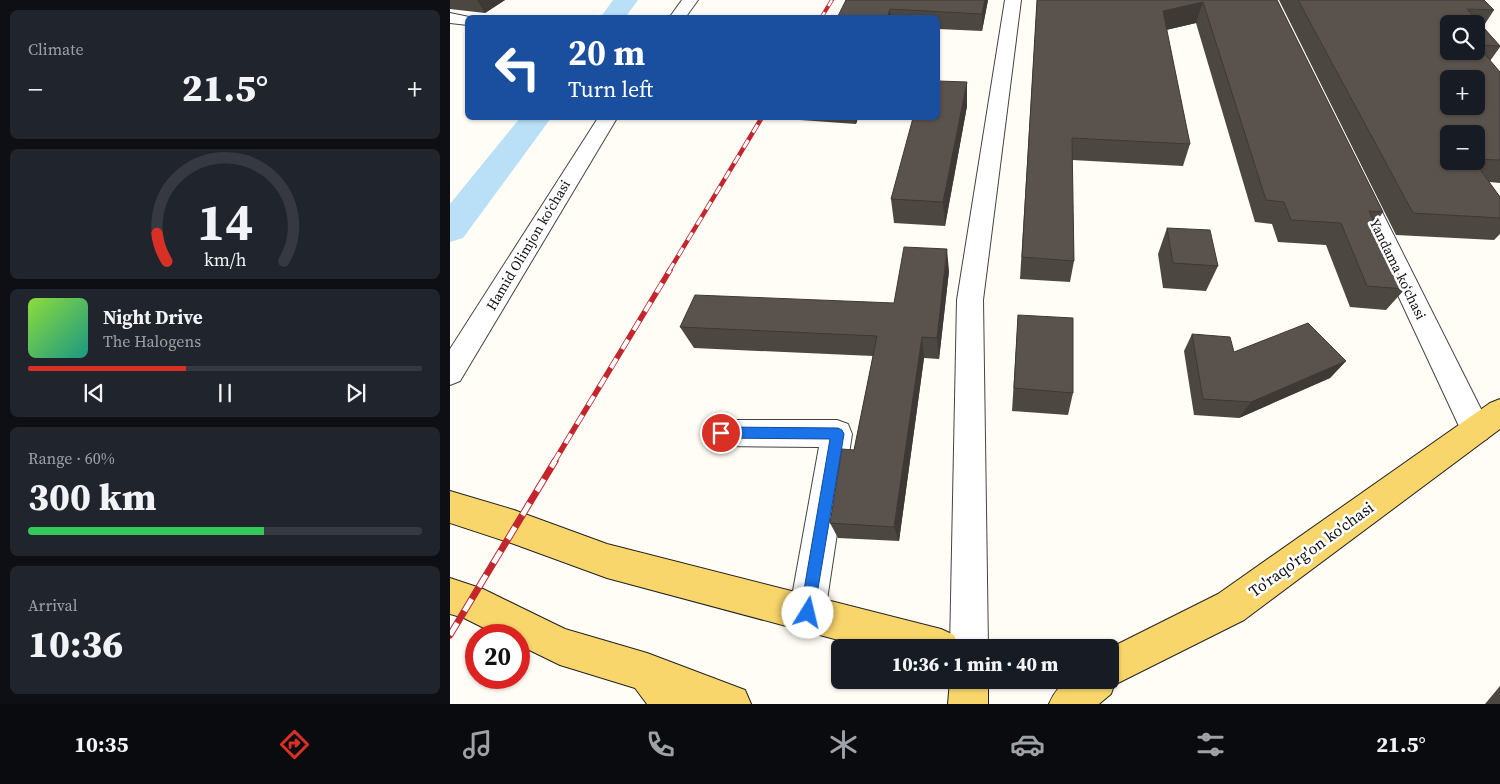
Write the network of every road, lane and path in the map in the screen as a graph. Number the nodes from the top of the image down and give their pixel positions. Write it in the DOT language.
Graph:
graph roads {
  1 [pos="690,0"];
  2 [pos="1013,0"];
  3 [pos="679,15"];
  4 [pos="450,18"];
  5 [pos="465,20"];
  6 [pos="606,120"];
  7 [pos="1351,170"];
  8 [pos="450,373"];
  9 [pos="1488,421"];
  10 [pos="721,433"];
  11 [pos="450,507"];
  12 [pos="450,596"];
  13 [pos="808,613"];
  14 [pos="907,639"];
  15 [pos="969,639"];
  16 [pos="1119,663"];
  17 [pos="647,672"];
  18 [pos="969,689"];
  19 [pos="1086,689"];
  20 [pos="672,704"];
  21 [pos="731,704"];
  22 [pos="968,704"];
  23 [pos="1069,704"];
  1 -- 3 [label="street"];
  2 -- 15 [label="street"];
  4 -- 5 [label="street"];
  6 -- 8 [label="street, Hamid Olimjon koʻchasi"];
  7 -- 9 [label="street, Yandama koʻchasi"];
  9 -- 16 [label="main road, To'raqo'rg'on ko'chasi"];
  10 -- 13 [label="street"];
  11 -- 13 [label="main road"];
  12 -- 17 [label="main road"];
  13 -- 14 [label="main road"];
  17 -- 20 [label="main road"];
  17 -- 21 [label="main road"];
  18 -- 22 [label="main road"];
  19 -- 23 [label="main road"];
}
